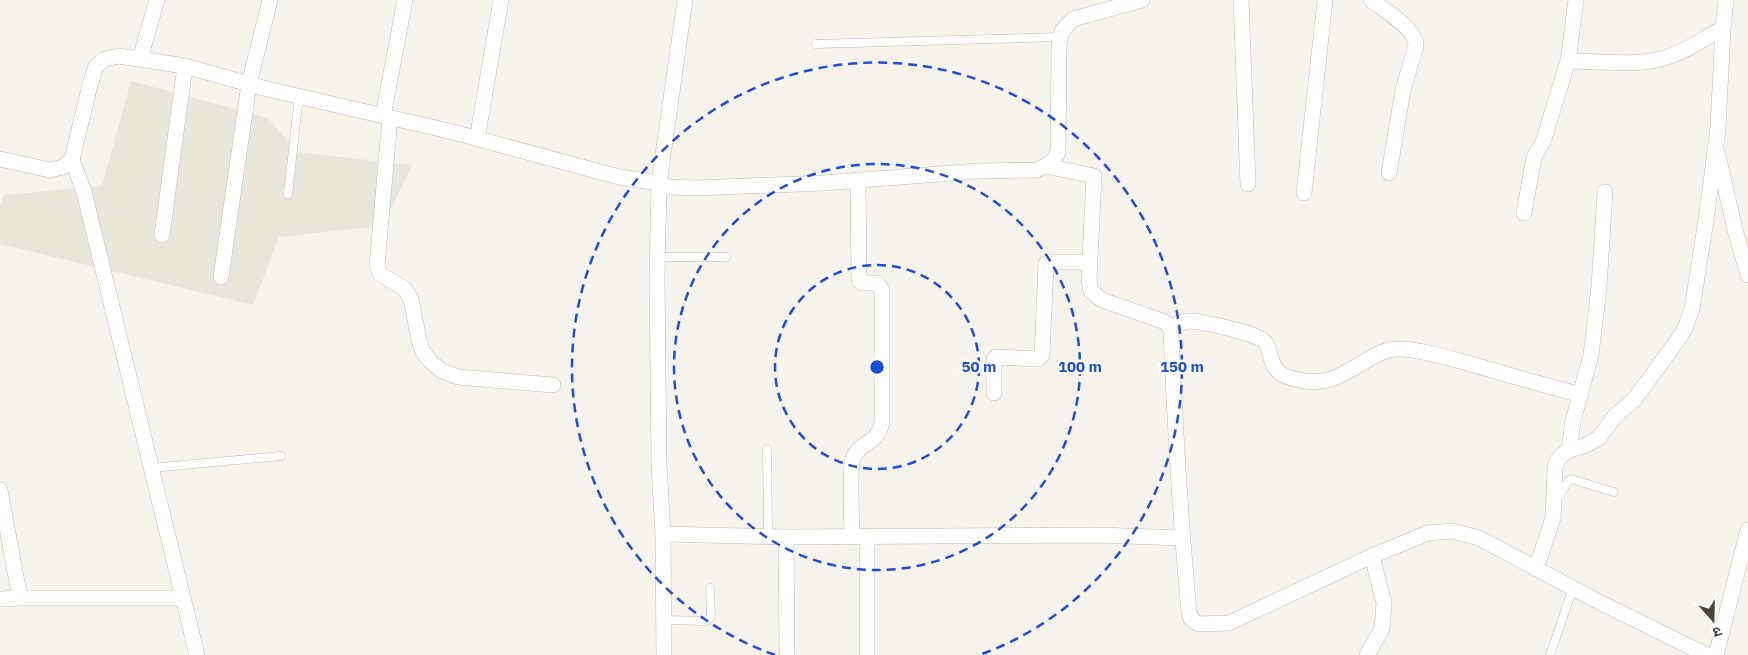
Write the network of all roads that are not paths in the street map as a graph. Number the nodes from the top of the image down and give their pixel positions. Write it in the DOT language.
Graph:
graph roads {
  1 [pos="157,0"];
  2 [pos="270,0"];
  3 [pos="405,0"];
  4 [pos="501,0"];
  5 [pos="685,0"];
  6 [pos="1142,0"];
  7 [pos="1241,0"];
  8 [pos="1325,0"];
  9 [pos="1371,0"];
  10 [pos="1576,0"];
  11 [pos="1726,0"];
  12 [pos="1722,28"];
  13 [pos="1060,37"];
  14 [pos="816,44"];
  15 [pos="140,58"];
  16 [pos="1568,61"];
  17 [pos="185,66"];
  18 [pos="249,84"];
  19 [pos="299,96"];
  20 [pos="386,117"];
  21 [pos="477,138"];
  22 [pos="1716,146"];
  23 [pos="0,159"];
  24 [pos="72,159"];
  25 [pos="1046,166"];
  26 [pos="1389,174"];
  27 [pos="858,180"];
  28 [pos="659,183"];
  29 [pos="1248,184"];
  30 [pos="1605,192"];
  31 [pos="1304,193"];
  32 [pos="288,194"];
  33 [pos="1524,213"];
  34 [pos="162,235"];
  35 [pos="657,257"];
  36 [pos="726,257"];
  37 [pos="1090,262"];
  38 [pos="1748,275"];
  39 [pos="221,276"];
  40 [pos="1170,327"];
  41 [pos="553,385"];
  42 [pos="994,393"];
  43 [pos="1581,395"];
  44 [pos="767,449"];
  45 [pos="1569,450"];
  46 [pos="281,456"];
  47 [pos="151,468"];
  48 [pos="0,490"];
  49 [pos="1614,492"];
  50 [pos="1555,500"];
  51 [pos="1748,530"];
  52 [pos="663,534"];
  53 [pos="860,536"];
  54 [pos="768,537"];
  55 [pos="786,537"];
  56 [pos="1182,538"];
  57 [pos="1372,556"];
  58 [pos="1536,569"];
  59 [pos="710,588"];
  60 [pos="1573,588"];
  61 [pos="20,598"];
  62 [pos="182,598"];
  63 [pos="0,599"];
  64 [pos="664,620"];
  65 [pos="197,655"];
  66 [pos="664,655"];
  67 [pos="787,655"];
  68 [pos="867,655"];
  69 [pos="1367,655"];
  70 [pos="1550,655"];
  71 [pos="1707,655"];
  72 [pos="1716,655"];
  1 -- 15 [label="street"];
  2 -- 18 [label="street"];
  3 -- 20 [label="street"];
  4 -- 21 [label="street"];
  5 -- 28 [label="street"];
  6 -- 13 [label="street"];
  7 -- 29 [label="street"];
  8 -- 31 [label="street"];
  9 -- 26 [label="street"];
  10 -- 16 [label="street"];
  11 -- 12 [label="street"];
  12 -- 16 [label="street"];
  12 -- 22 [label="street"];
  13 -- 14 [label="lane"];
  13 -- 25 [label="street"];
  15 -- 17 [label="street"];
  15 -- 24 [label="street"];
  16 -- 33 [label="street"];
  17 -- 18 [label="street"];
  17 -- 34 [label="street"];
  18 -- 19 [label="street"];
  18 -- 39 [label="street"];
  19 -- 20 [label="street"];
  19 -- 32 [label="lane"];
  20 -- 21 [label="street"];
  20 -- 41 [label="street"];
  21 -- 28 [label="street"];
  22 -- 38 [label="street"];
  22 -- 45 [label="street"];
  23 -- 24 [label="street"];
  24 -- 47 [label="street"];
  25 -- 27 [label="street"];
  25 -- 37 [label="street"];
  27 -- 28 [label="street"];
  27 -- 53 [label="street"];
  28 -- 35 [label="street"];
  30 -- 43 [label="street"];
  35 -- 36 [label="lane"];
  35 -- 52 [label="street"];
  37 -- 40 [label="street"];
  37 -- 42 [label="street"];
  40 -- 43 [label="street"];
  40 -- 56 [label="street"];
  43 -- 45 [label="street"];
  44 -- 54 [label="lane"];
  45 -- 50 [label="street"];
  46 -- 47 [label="lane"];
  47 -- 62 [label="street"];
  48 -- 61 [label="street"];
  49 -- 50 [label="lane"];
  50 -- 58 [label="street"];
  51 -- 72 [label="street"];
  52 -- 54 [label="street"];
  52 -- 64 [label="street"];
  53 -- 55 [label="street"];
  53 -- 56 [label="street"];
  53 -- 68 [label="street"];
  54 -- 55 [label="street"];
  55 -- 67 [label="street"];
  56 -- 57 [label="street"];
  57 -- 58 [label="street"];
  57 -- 69 [label="street"];
  58 -- 60 [label="street"];
  59 -- 64 [label="lane"];
  60 -- 70 [label="lane"];
  60 -- 71 [label="street"];
  61 -- 62 [label="street"];
  61 -- 63 [label="street"];
  62 -- 65 [label="street"];
  64 -- 66 [label="street"];
}
